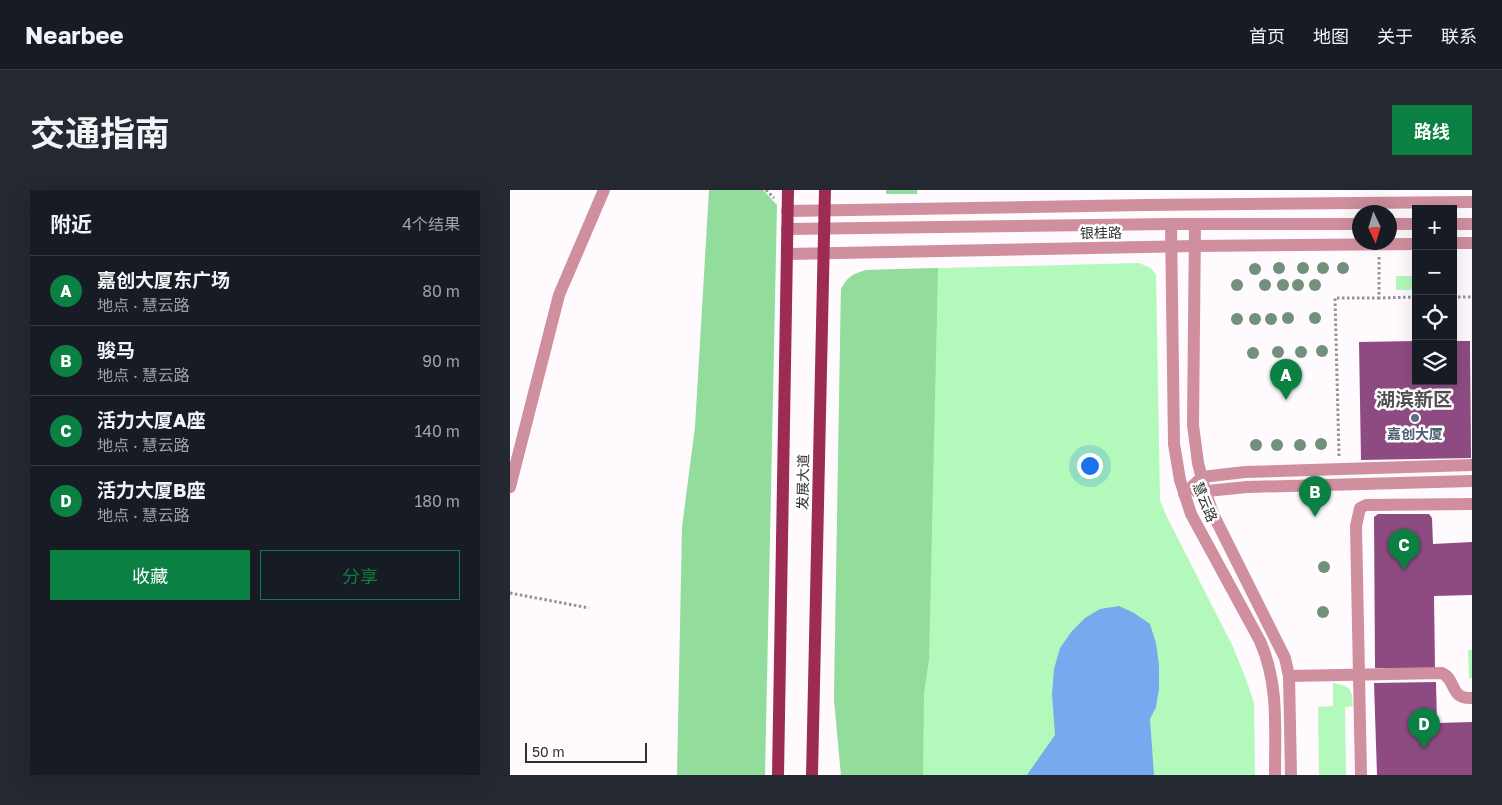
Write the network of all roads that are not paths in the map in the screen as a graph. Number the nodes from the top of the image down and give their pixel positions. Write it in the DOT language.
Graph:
graph roads {
  1 [pos="604,190"];
  2 [pos="788,190"];
  3 [pos="825,190"];
  4 [pos="1472,202"];
  5 [pos="787,211"];
  6 [pos="825,211"];
  7 [pos="1171,224"];
  8 [pos="1195,224"];
  9 [pos="1352,224"];
  10 [pos="1397,224"];
  11 [pos="1412,224"];
  12 [pos="1457,224"];
  13 [pos="1472,224"];
  14 [pos="824,228"];
  15 [pos="787,229"];
  16 [pos="1457,243"];
  17 [pos="1472,243"];
  18 [pos="1412,244"];
  19 [pos="1172,246"];
  20 [pos="1195,246"];
  21 [pos="787,254"];
  22 [pos="824,254"];
  23 [pos="1472,465"];
  24 [pos="1202,477"];
  25 [pos="1472,481"];
  26 [pos="510,487"];
  27 [pos="1205,491"];
  28 [pos="1184,494"];
  29 [pos="1472,504"];
  30 [pos="1359,674"];
  31 [pos="1289,676"];
  32 [pos="1472,698"];
  33 [pos="778,775"];
  34 [pos="812,775"];
  35 [pos="1275,775"];
  36 [pos="1291,775"];
  37 [pos="1361,775"];
  1 -- 26 [label="street"];
  2 -- 5 [label="main road, 发展大道"];
  3 -- 6 [label="main road, 发展大道"];
  4 -- 6 [label="street"];
  5 -- 6 [label="street"];
  5 -- 15 [label="main road, 发展大道"];
  6 -- 14 [label="main road, 发展大道"];
  7 -- 8 [label="street, 银桂路"];
  7 -- 14 [label="street, 银桂路"];
  7 -- 19 [label="street, 慧云路"];
  8 -- 9 [label="street, 银桂路"];
  8 -- 20 [label="street, 慧云路"];
  10 -- 11 [label="street"];
  12 -- 13 [label="street"];
  14 -- 15 [label="street, 银桂路"];
  14 -- 22 [label="main road, 发展大道"];
  15 -- 21 [label="main road, 发展大道"];
  16 -- 17 [label="street"];
  18 -- 20 [label="street, 银桂路"];
  19 -- 20 [label="street, 银桂路"];
  19 -- 22 [label="street, 银桂路"];
  19 -- 28 [label="street, 慧云路"];
  20 -- 24 [label="street, 慧云路"];
  21 -- 22 [label="street, 银桂路"];
  21 -- 33 [label="main road, 发展大道"];
  22 -- 34 [label="main road, 发展大道"];
  23 -- 24 [label="street"];
  24 -- 27 [label="street, 慧云路"];
  24 -- 28 [label="street"];
  25 -- 27 [label="street"];
  27 -- 28 [label="street"];
  27 -- 31 [label="street, 慧云路"];
  28 -- 35 [label="street, 慧云路"];
  29 -- 30 [label="street"];
  30 -- 31 [label="street"];
  30 -- 32 [label="street"];
  30 -- 37 [label="street"];
  31 -- 36 [label="street, 慧云路"];
}
